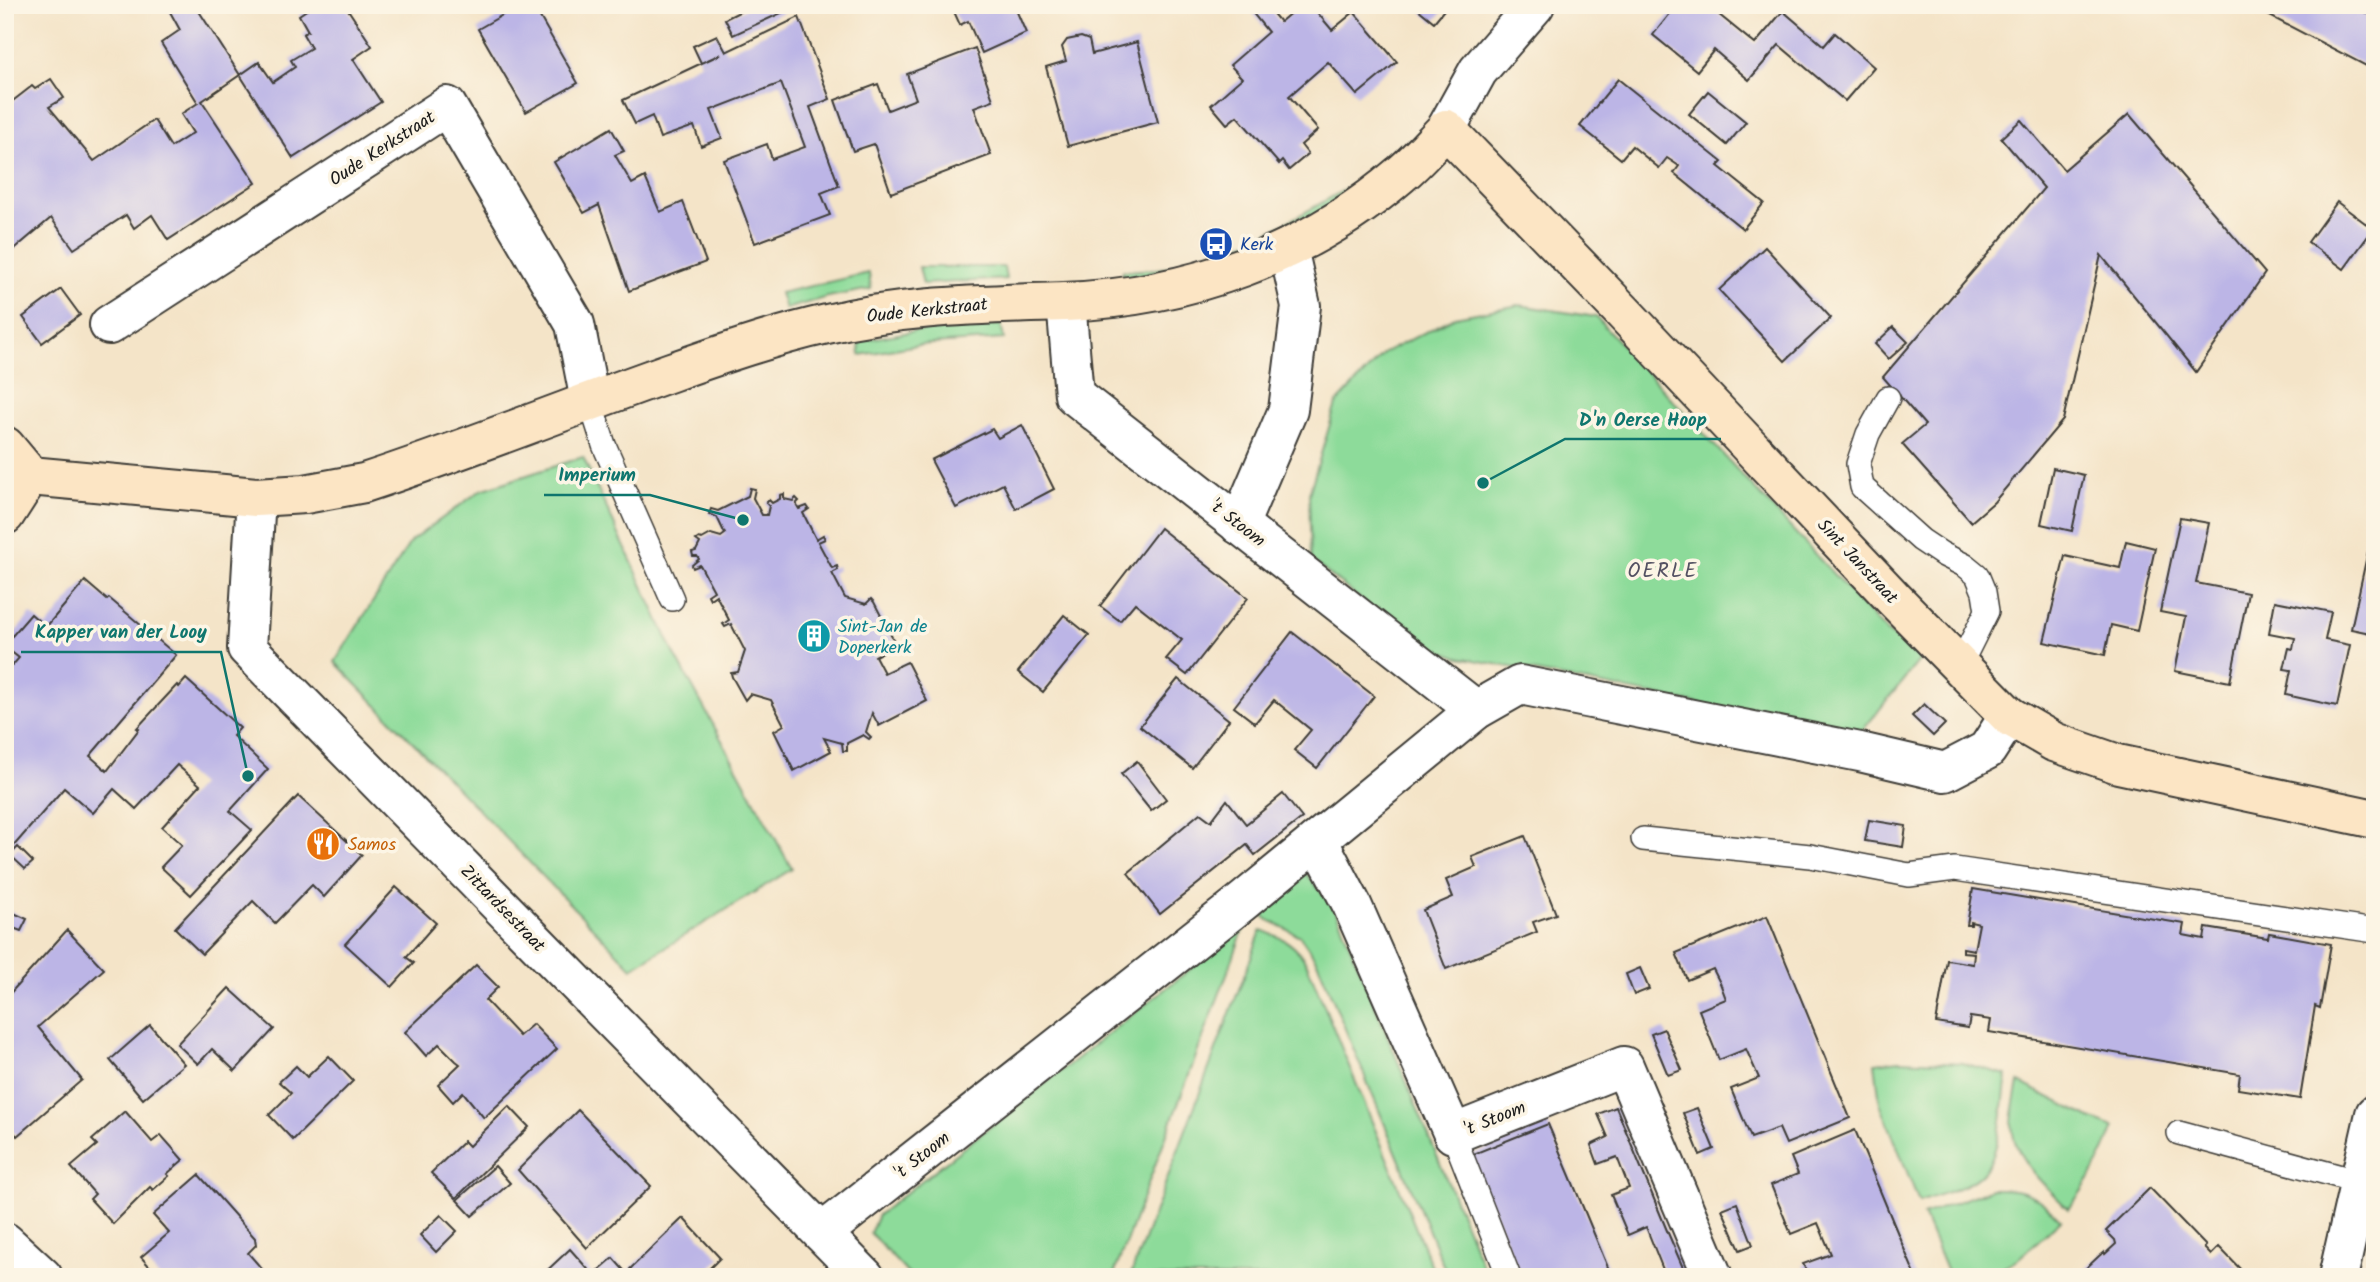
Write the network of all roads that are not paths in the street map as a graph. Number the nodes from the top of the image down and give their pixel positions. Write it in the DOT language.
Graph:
graph roads {
  1 [pos="1535,5"];
  2 [pos="1446,129"];
  3 [pos="1288,248"];
  4 [pos="1066,302"];
  5 [pos="109,325"];
  6 [pos="1888,398"];
  7 [pos="590,401"];
  8 [pos="5,446"];
  9 [pos="30,476"];
  10 [pos="256,497"];
  11 [pos="5,515"];
  12 [pos="1239,524"];
  13 [pos="672,599"];
  14 [pos="1959,667"];
  15 [pos="1476,710"];
  16 [pos="2008,716"];
  17 [pos="2375,819"];
  18 [pos="1643,839"];
  19 [pos="1318,840"];
  20 [pos="2375,931"];
  21 [pos="2375,1114"];
  22 [pos="2179,1133"];
  23 [pos="1453,1134"];
  24 [pos="2360,1182"];
  25 [pos="822,1233"];
  26 [pos="5,1242"];
  27 [pos="43,1277"];
  28 [pos="865,1277"];
  29 [pos="1509,1277"];
  30 [pos="1713,1277"];
  31 [pos="2338,1277"];
  1 -- 2 [label="street"];
  2 -- 3 [label="street, Oude Kerkstraat"];
  2 -- 14 [label="street, Sint Janstraat"];
  3 -- 4 [label="street, Oude Kerkstraat"];
  3 -- 12 [label="street"];
  4 -- 7 [label="street, Oude Kerkstraat"];
  4 -- 12 [label="street, 't Stoom"];
  5 -- 7 [label="street, Oude Kerkstraat"];
  6 -- 14 [label="lane"];
  7 -- 10 [label="street, Oude Kerkstraat"];
  7 -- 13 [label="lane"];
  8 -- 9 [label="street"];
  9 -- 10 [label="street, Oude Kerkstraat"];
  9 -- 11 [label="street"];
  10 -- 25 [label="street, Zittardsestraat"];
  12 -- 15 [label="street, 't Stoom"];
  14 -- 16 [label="street, Sint Janstraat"];
  15 -- 16 [label="street, 't Stoom"];
  15 -- 19 [label="street, 't Stoom"];
  16 -- 17 [label="street, Sint Janstraat"];
  18 -- 20 [label="lane"];
  19 -- 23 [label="street, 't Stoom"];
  19 -- 25 [label="street, 't Stoom"];
  21 -- 24 [label="street"];
  22 -- 24 [label="lane"];
  23 -- 29 [label="lane"];
  23 -- 30 [label="street, 't Stoom"];
  24 -- 31 [label="street"];
  25 -- 28 [label="street, Zittardsestraat"];
  26 -- 27 [label="street"];
}
